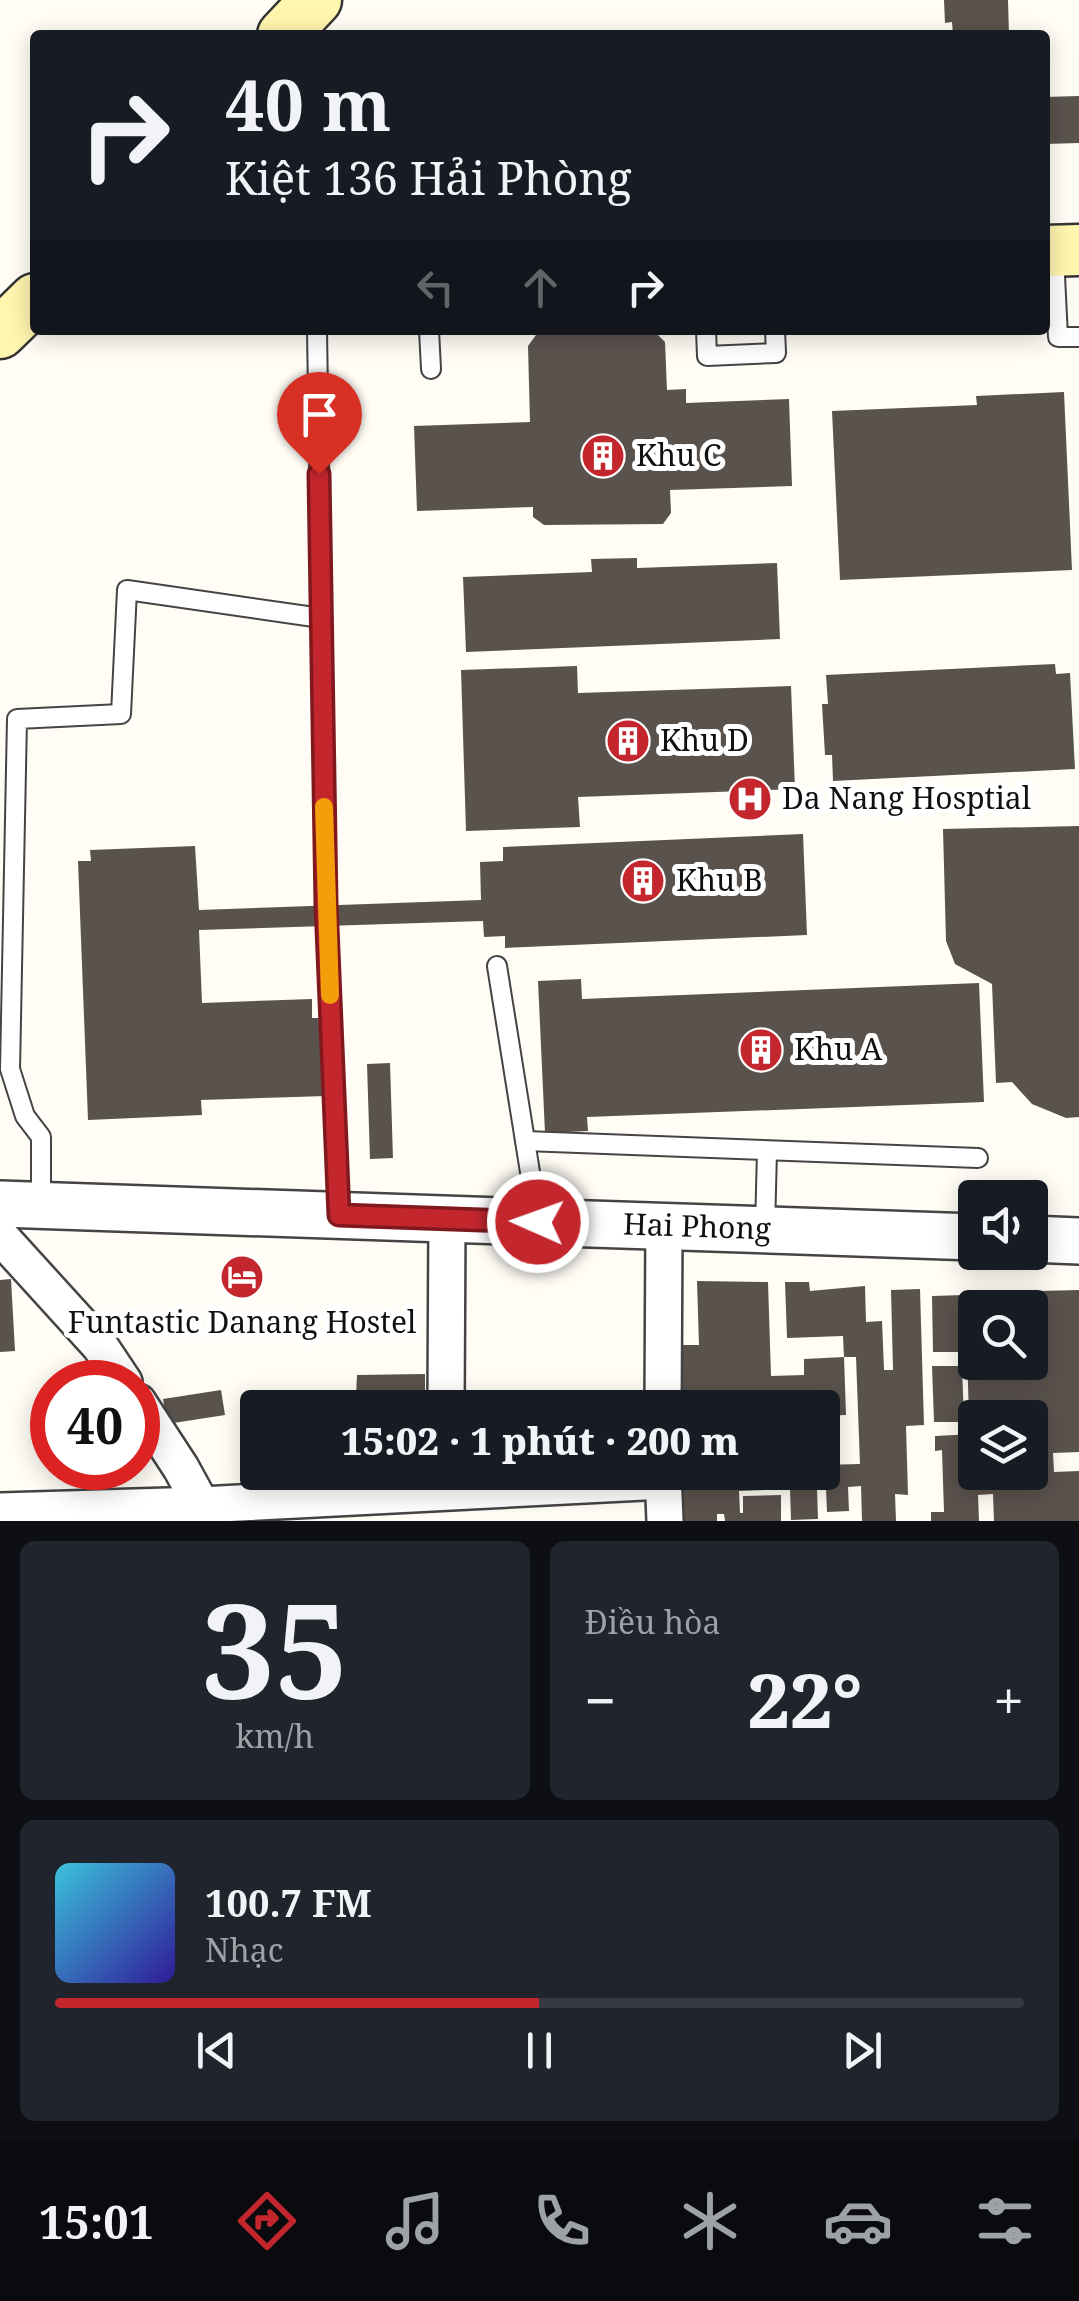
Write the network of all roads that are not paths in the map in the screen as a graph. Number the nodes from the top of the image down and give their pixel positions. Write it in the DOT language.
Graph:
graph roads {
  1 [pos="316,0"];
  2 [pos="288,30"];
  3 [pos="1059,250"];
  4 [pos="30,286"];
  5 [pos="0,287"];
  6 [pos="1051,303"];
  7 [pos="30,304"];
  8 [pos="0,333"];
  9 [pos="317,335"];
  10 [pos="430,335"];
  11 [pos="706,335"];
  12 [pos="775,335"];
  13 [pos="1079,337"];
  14 [pos="431,368"];
  15 [pos="321,618"];
  16 [pos="497,966"];
  17 [pos="525,1142"];
  18 [pos="766,1151"];
  19 [pos="978,1158"];
  20 [pos="20,1205"];
  21 [pos="339,1215"];
  22 [pos="447,1219"];
  23 [pos="538,1222"];
  24 [pos="664,1226"];
  25 [pos="764,1230"];
  26 [pos="0,1236"];
  27 [pos="958,1237"];
  28 [pos="1048,1240"];
  29 [pos="1079,1241"];
  30 [pos="109,1360"];
  31 [pos="446,1390"];
  32 [pos="663,1390"];
  33 [pos="160,1438"];
  34 [pos="378,1490"];
  35 [pos="664,1490"];
  36 [pos="0,1511"];
  37 [pos="206,1513"];
  38 [pos="665,1521"];
  1 -- 2 [label="main road"];
  3 -- 6 [label="lane"];
  4 -- 5 [label="main road"];
  6 -- 13 [label="lane"];
  7 -- 8 [label="main road"];
  9 -- 15 [label="lane"];
  10 -- 14 [label="lane"];
  11 -- 12 [label="lane"];
  15 -- 20 [label="lane"];
  15 -- 21 [label="lane"];
  16 -- 17 [label="lane"];
  17 -- 18 [label="lane"];
  17 -- 23 [label="lane"];
  18 -- 19 [label="lane"];
  18 -- 25 [label="lane"];
  20 -- 21 [label="street, Hai Phong"];
  21 -- 22 [label="street, Hai Phong"];
  22 -- 23 [label="street, Hai Phong"];
  22 -- 31 [label="street"];
  23 -- 24 [label="street, Hai Phong"];
  24 -- 25 [label="street, Hai Phong"];
  24 -- 32 [label="street"];
  25 -- 27 [label="street, Hai Phong"];
  26 -- 30 [label="street"];
  28 -- 29 [label="street"];
  33 -- 37 [label="street"];
  34 -- 37 [label="street"];
  35 -- 38 [label="street"];
  36 -- 37 [label="street"];
}
